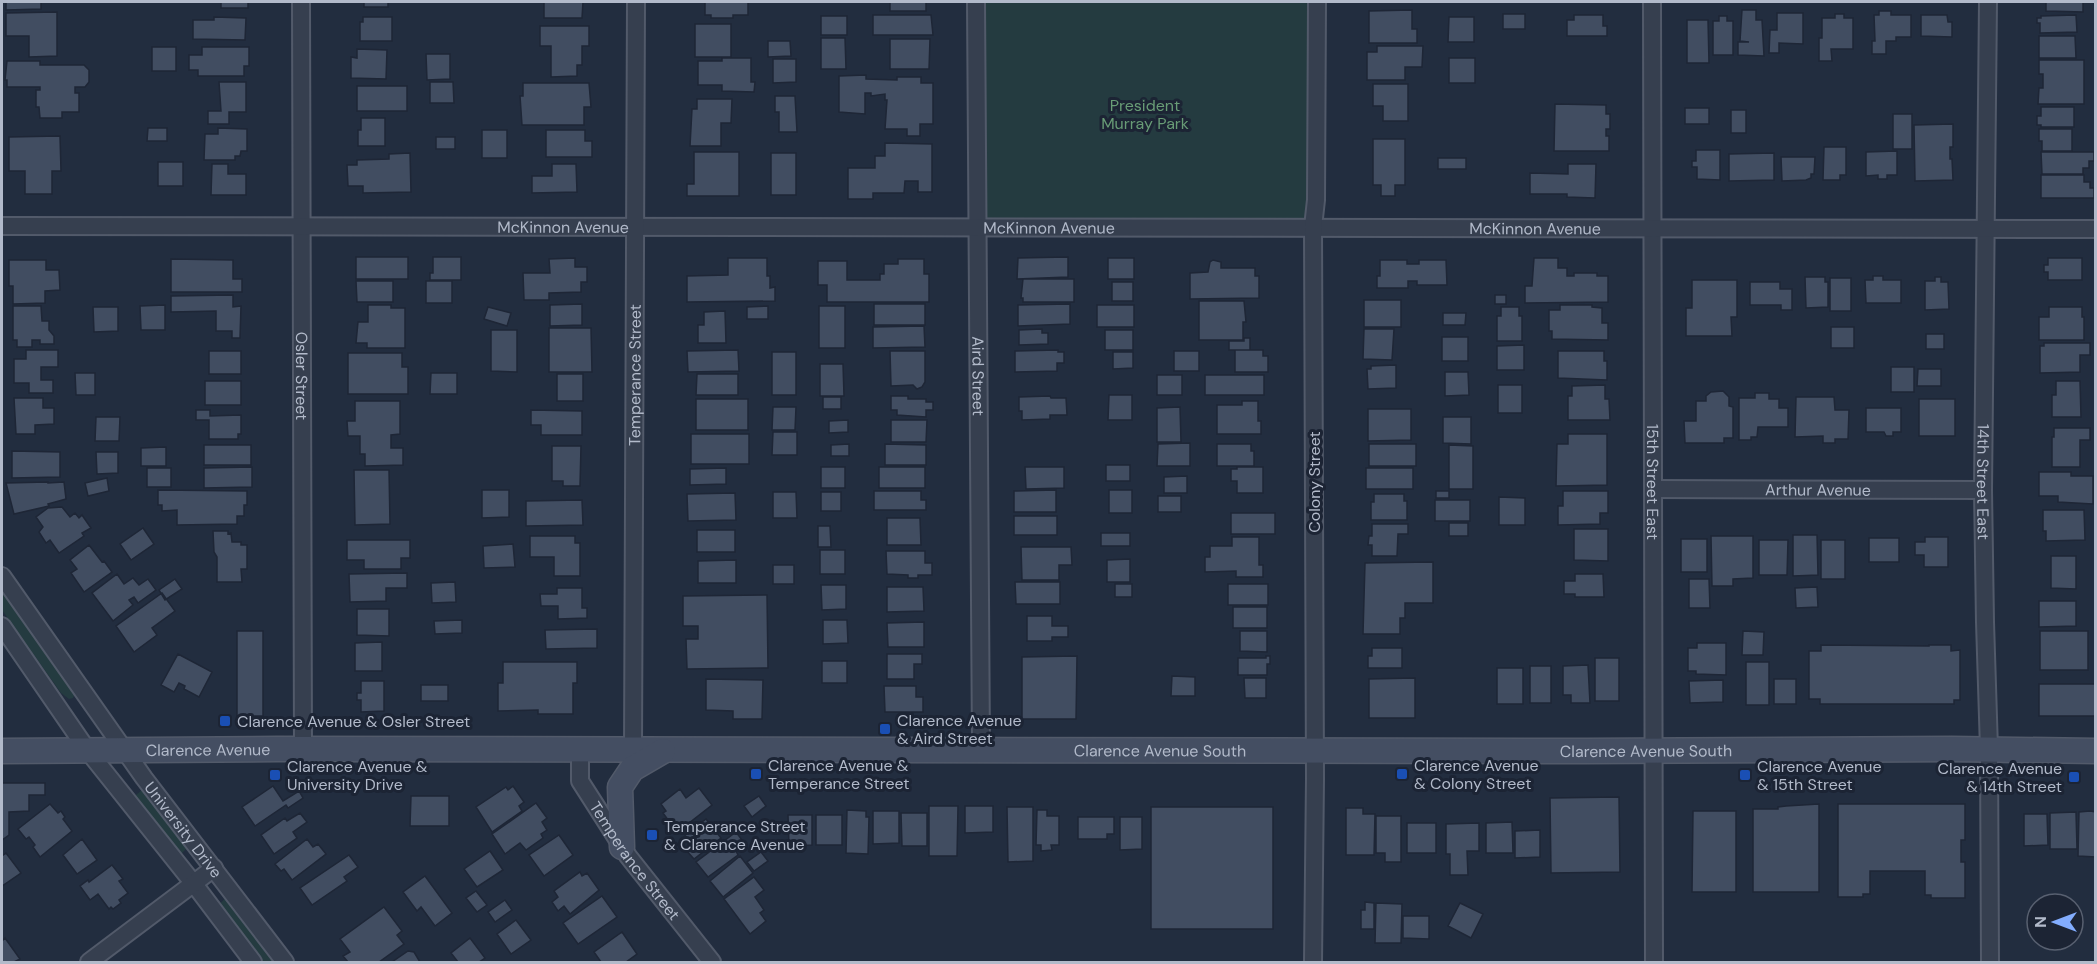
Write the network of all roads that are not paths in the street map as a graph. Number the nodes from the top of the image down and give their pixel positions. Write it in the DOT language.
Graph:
graph roads {
  1 [pos="301,2"];
  2 [pos="636,2"];
  3 [pos="976,2"];
  4 [pos="1317,2"];
  5 [pos="1652,2"];
  6 [pos="1988,2"];
  7 [pos="2,226"];
  8 [pos="303,226"];
  9 [pos="1313,227"];
  10 [pos="636,228"];
  11 [pos="977,228"];
  12 [pos="1653,228"];
  13 [pos="2096,229"];
  14 [pos="1987,230"];
  15 [pos="1653,489"];
  16 [pos="1983,490"];
  17 [pos="2,576"];
  18 [pos="2,626"];
  19 [pos="303,749"];
  20 [pos="580,749"];
  21 [pos="666,749"];
  22 [pos="981,749"];
  23 [pos="1315,749"];
  24 [pos="1989,749"];
  25 [pos="127,750"];
  26 [pos="633,750"];
  27 [pos="1653,750"];
  28 [pos="2,751"];
  29 [pos="88,751"];
  30 [pos="2096,751"];
  31 [pos="622,847"];
  32 [pos="214,868"];
  33 [pos="194,884"];
  34 [pos="89,963"];
  35 [pos="253,963"];
  36 [pos="285,963"];
  37 [pos="712,963"];
  38 [pos="1313,963"];
  39 [pos="1654,963"];
  40 [pos="1990,963"];
  1 -- 8 [label="street, Osler Street"];
  2 -- 10 [label="street, Temperance Street"];
  3 -- 11 [label="street, Aird Street"];
  4 -- 9 [label="street, Colony Street"];
  5 -- 12 [label="street, 15th Street East"];
  6 -- 14 [label="street, 14th Street East"];
  7 -- 8 [label="street, McKinnon Avenue"];
  8 -- 10 [label="street, McKinnon Avenue"];
  8 -- 19 [label="street, Osler Street"];
  9 -- 11 [label="street, McKinnon Avenue"];
  9 -- 12 [label="street, McKinnon Avenue"];
  9 -- 23 [label="street, Colony Street"];
  10 -- 11 [label="street, McKinnon Avenue"];
  10 -- 26 [label="street, Temperance Street"];
  11 -- 22 [label="street, Aird Street"];
  12 -- 14 [label="street, McKinnon Avenue"];
  12 -- 15 [label="street, 15th Street East"];
  13 -- 14 [label="street, McKinnon Avenue"];
  14 -- 16 [label="street, 14th Street East"];
  15 -- 16 [label="street, Arthur Avenue"];
  15 -- 27 [label="street, 15th Street East"];
  16 -- 24 [label="street, 14th Street East"];
  17 -- 25 [label="street, University Drive"];
  18 -- 29 [label="street, University Drive"];
  19 -- 20 [label="main road, Clarence Avenue"];
  19 -- 25 [label="main road, Clarence Avenue"];
  20 -- 26 [label="main road, Clarence Avenue"];
  20 -- 31 [label="street, Temperance Street"];
  21 -- 22 [label="main road, Clarence Avenue South"];
  21 -- 26 [label="main road, Clarence Avenue"];
  21 -- 31 [label="main road"];
  22 -- 23 [label="main road, Clarence Avenue South"];
  23 -- 27 [label="main road, Clarence Avenue South"];
  23 -- 38 [label="street, Colony Street"];
  24 -- 27 [label="main road, Clarence Avenue South"];
  24 -- 30 [label="main road, Clarence Avenue South"];
  24 -- 40 [label="street, 14th Street East"];
  25 -- 29 [label="main road, Clarence Avenue"];
  25 -- 32 [label="street, University Drive"];
  27 -- 39 [label="street, 15th Street East"];
  28 -- 29 [label="main road, Clarence Avenue"];
  29 -- 33 [label="street, University Drive"];
  31 -- 37 [label="street, Temperance Street"];
  32 -- 33 [label="street"];
  32 -- 36 [label="street, University Drive"];
  33 -- 34 [label="street"];
  33 -- 35 [label="street, University Drive"];
}
